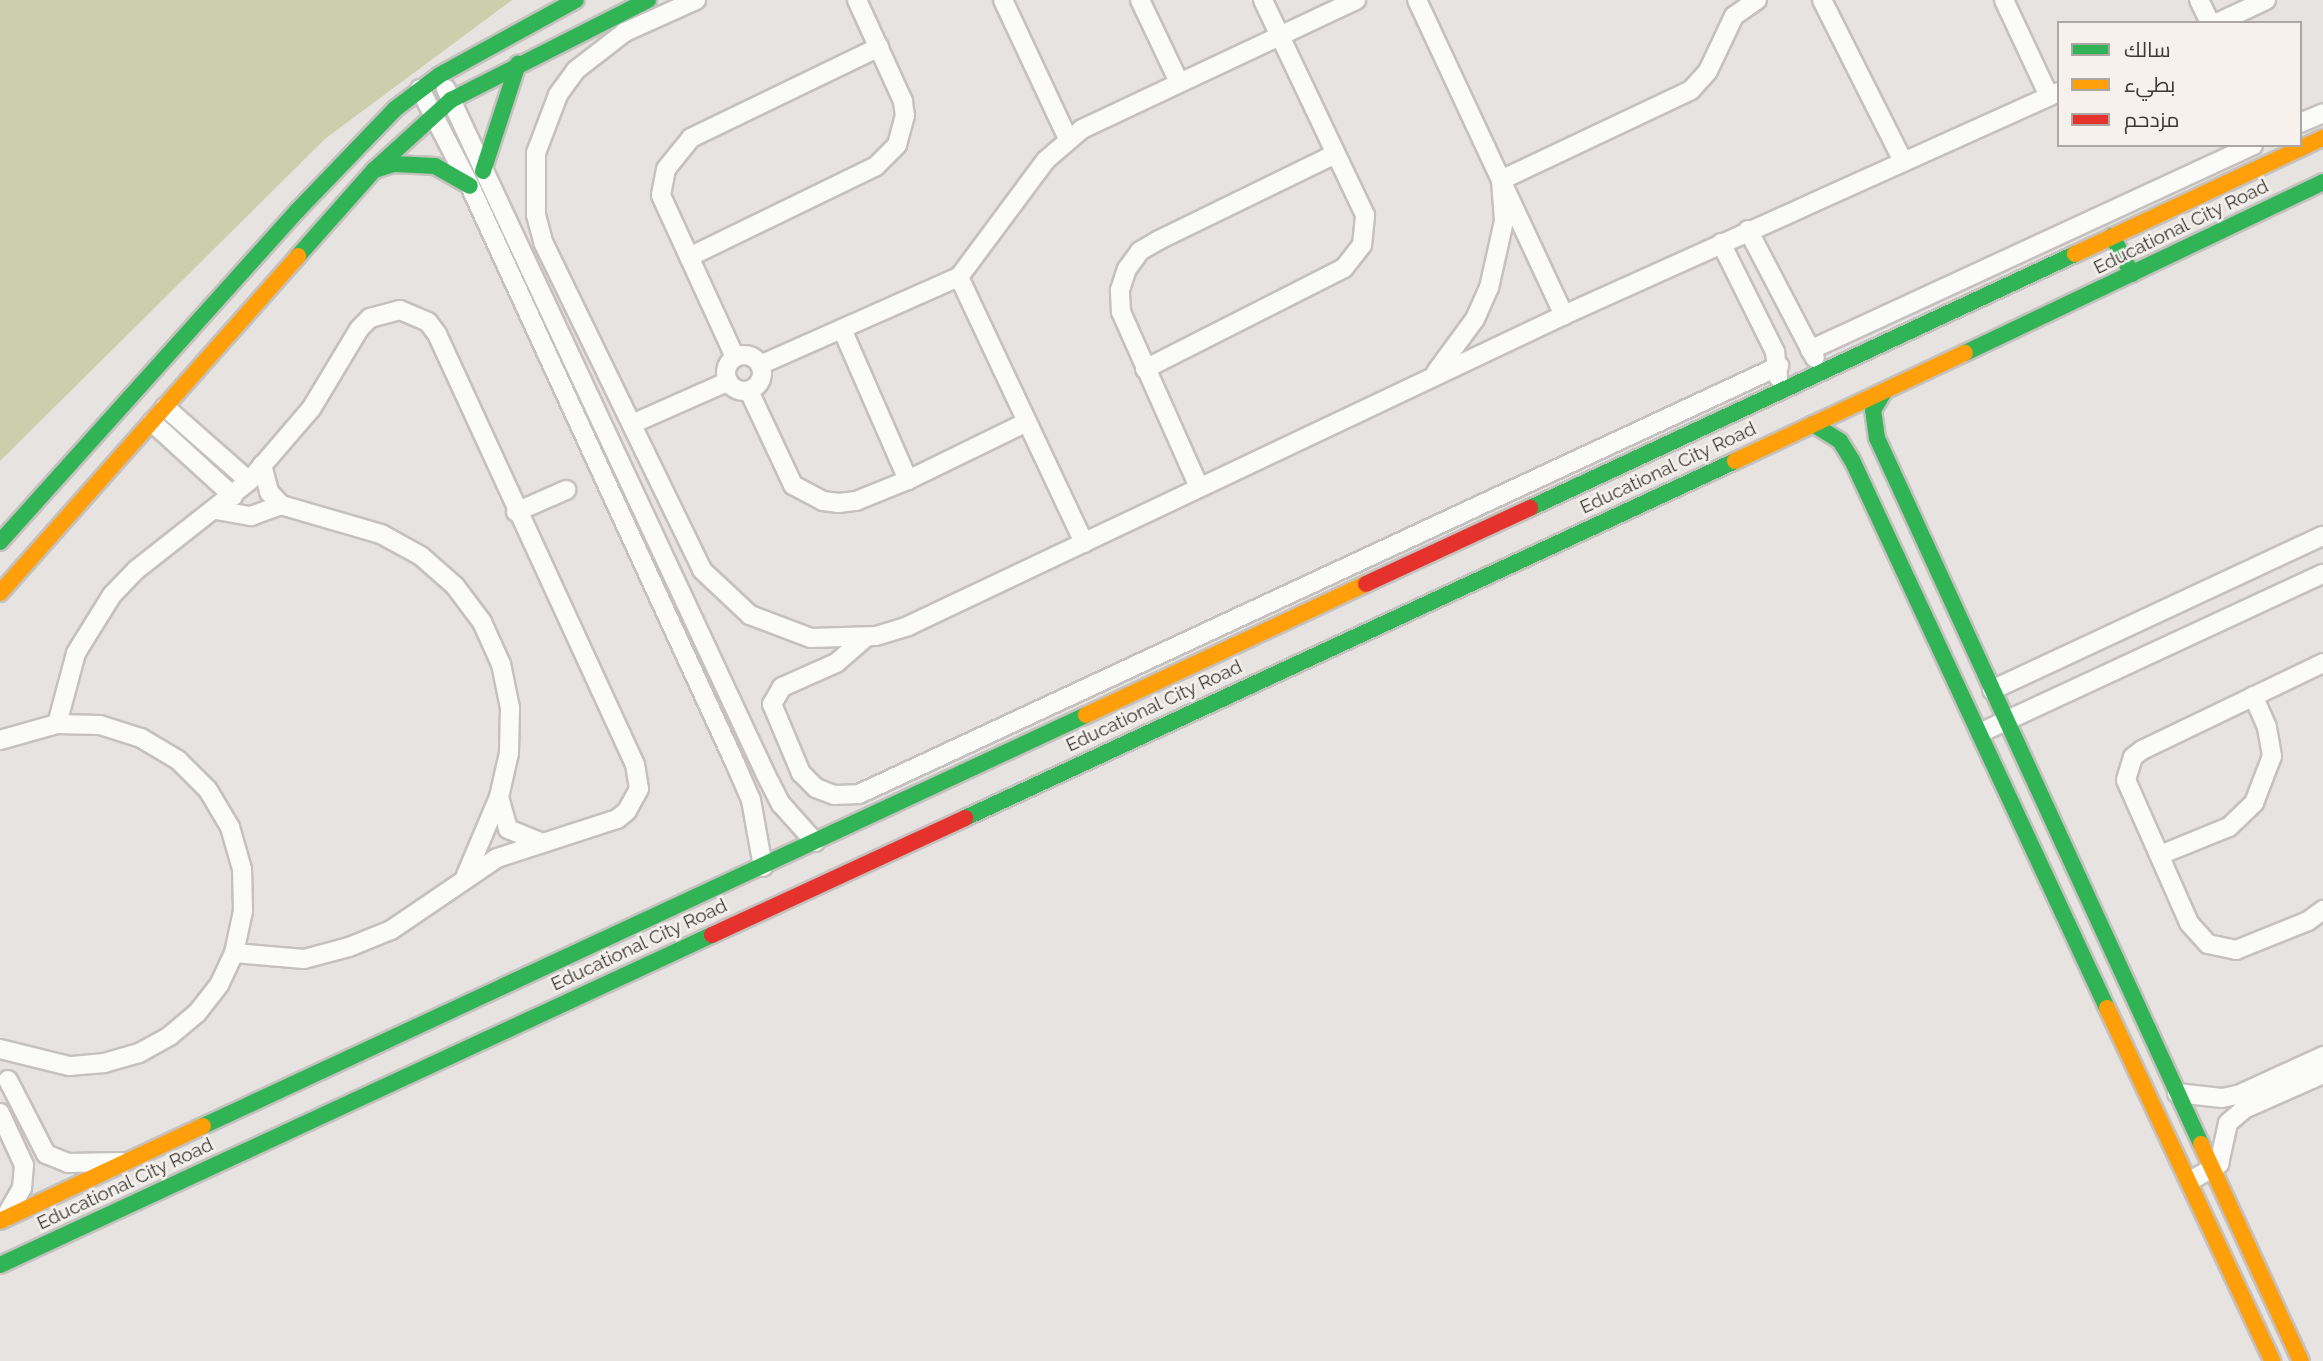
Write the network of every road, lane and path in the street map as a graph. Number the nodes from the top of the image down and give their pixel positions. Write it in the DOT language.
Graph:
graph roads {
  1 [pos="576,0"];
  2 [pos="648,0"];
  3 [pos="696,0"];
  4 [pos="857,0"];
  5 [pos="1003,0"];
  6 [pos="1140,0"];
  7 [pos="1263,0"];
  8 [pos="1356,0"];
  9 [pos="1418,0"];
  10 [pos="1757,0"];
  11 [pos="1822,0"];
  12 [pos="2004,0"];
  13 [pos="2199,0"];
  14 [pos="2266,0"];
  15 [pos="2209,21"];
  16 [pos="2221,21"];
  17 [pos="1280,36"];
  18 [pos="879,47"];
  19 [pos="518,64"];
  20 [pos="440,75"];
  21 [pos="1179,82"];
  22 [pos="420,89"];
  23 [pos="2054,94"];
  24 [pos="451,100"];
  25 [pos="2323,113"];
  26 [pos="432,116"];
  27 [pos="2302,123"];
  28 [pos="2323,138"];
  29 [pos="1068,139"];
  30 [pos="2249,147"];
  31 [pos="1335,155"];
  32 [pos="1903,161"];
  33 [pos="374,170"];
  34 [pos="483,170"];
  35 [pos="1501,180"];
  36 [pos="2323,182"];
  37 [pos="470,186"];
  38 [pos="1748,230"];
  39 [pos="2112,236"];
  40 [pos="1721,243"];
  41 [pos="689,257"];
  42 [pos="2132,274"];
  43 [pos="958,276"];
  44 [pos="1564,315"];
  45 [pos="842,330"];
  46 [pos="1810,350"];
  47 [pos="735,357"];
  48 [pos="761,365"];
  49 [pos="1779,366"];
  50 [pos="1145,369"];
  51 [pos="1829,369"];
  52 [pos="1432,377"];
  53 [pos="727,382"];
  54 [pos="749,391"];
  55 [pos="1884,391"];
  56 [pos="1770,396"];
  57 [pos="165,407"];
  58 [pos="152,422"];
  59 [pos="1027,422"];
  60 [pos="1812,424"];
  61 [pos="632,425"];
  62 [pos="262,465"];
  63 [pos="908,480"];
  64 [pos="249,481"];
  65 [pos="1199,487"];
  66 [pos="566,489"];
  67 [pos="233,496"];
  68 [pos="281,505"];
  69 [pos="216,510"];
  70 [pos="516,512"];
  71 [pos="2323,536"];
  72 [pos="0,542"];
  73 [pos="1084,543"];
  74 [pos="1495,548"];
  75 [pos="2323,574"];
  76 [pos="0,593"];
  77 [pos="864,638"];
  78 [pos="2323,663"];
  79 [pos="1992,690"];
  80 [pos="2253,696"];
  81 [pos="2007,721"];
  82 [pos="57,724"];
  83 [pos="1982,732"];
  84 [pos="0,740"];
  85 [pos="499,797"];
  86 [pos="538,841"];
  87 [pos="815,842"];
  88 [pos="2160,855"];
  89 [pos="763,867"];
  90 [pos="466,875"];
  91 [pos="2323,910"];
  92 [pos="234,953"];
  93 [pos="0,1049"];
  94 [pos="2323,1056"];
  95 [pos="24,1058"];
  96 [pos="367,1072"];
  97 [pos="2323,1074"];
  98 [pos="4,1082"];
  99 [pos="2177,1093"];
  100 [pos="0,1113"];
  101 [pos="46,1154"];
  102 [pos="125,1163"];
  103 [pos="24,1165"];
  104 [pos="2214,1170"];
  105 [pos="2190,1181"];
  106 [pos="2,1220"];
  107 [pos="0,1265"];
  108 [pos="2272,1361"];
  109 [pos="2301,1361"];
  1 -- 20 [label="street"];
  2 -- 19 [label="street"];
  3 -- 61 [label="street"];
  4 -- 18 [label="street"];
  5 -- 29 [label="street"];
  6 -- 21 [label="street"];
  7 -- 17 [label="street"];
  8 -- 17 [label="street"];
  9 -- 35 [label="street"];
  10 -- 35 [label="street"];
  11 -- 32 [label="street"];
  12 -- 23 [label="street"];
  13 -- 15 [label="street"];
  14 -- 16 [label="street"];
  17 -- 21 [label="street"];
  17 -- 31 [label="street"];
  18 -- 41 [label="street"];
  18 -- 41 [label="street"];
  19 -- 24 [label="street"];
  19 -- 34 [label="street"];
  20 -- 22 [label="street"];
  20 -- 24 [label="street"];
  21 -- 29 [label="street"];
  22 -- 26 [label="street"];
  22 -- 72 [label="street"];
  23 -- 32 [label="street"];
  24 -- 26 [label="street"];
  24 -- 34 [label="street"];
  25 -- 27 [label="street"];
  26 -- 33 [label="street"];
  26 -- 37 [label="street"];
  28 -- 39 [label="street, Educational City Road"];
  29 -- 43 [label="street"];
  30 -- 46 [label="street"];
  31 -- 50 [label="street"];
  31 -- 50 [label="street"];
  32 -- 38 [label="street"];
  33 -- 37 [label="street"];
  33 -- 57 [label="street"];
  34 -- 87 [label="street"];
  35 -- 44 [label="street"];
  35 -- 52 [label="street"];
  36 -- 42 [label="street, Educational City Road"];
  37 -- 89 [label="street"];
  38 -- 40 [label="street"];
  38 -- 46 [label="street"];
  39 -- 42 [label="street"];
  39 -- 51 [label="street, Educational City Road"];
  40 -- 44 [label="street"];
  40 -- 49 [label="street"];
  41 -- 47 [label="street"];
  42 -- 55 [label="street, Educational City Road"];
  43 -- 45 [label="street"];
  43 -- 59 [label="street"];
  44 -- 52 [label="street"];
  45 -- 48 [label="street"];
  45 -- 63 [label="street"];
  46 -- 51 [label="street"];
  47 -- 48 [label="street"];
  47 -- 53 [label="street"];
  48 -- 54 [label="street"];
  49 -- 56 [label="street"];
  49 -- 77 [label="street"];
  50 -- 65 [label="street"];
  51 -- 56 [label="street, Educational City Road"];
  52 -- 65 [label="street"];
  53 -- 54 [label="street"];
  53 -- 61 [label="street"];
  54 -- 63 [label="street"];
  55 -- 60 [label="street, Educational City Road"];
  55 -- 79 [label="street"];
  56 -- 74 [label="street, Educational City Road"];
  57 -- 58 [label="street"];
  57 -- 64 [label="street"];
  58 -- 67 [label="street"];
  58 -- 76 [label="street"];
  59 -- 63 [label="street"];
  59 -- 73 [label="street"];
  60 -- 74 [label="street, Educational City Road"];
  60 -- 83 [label="street"];
  61 -- 77 [label="street"];
  62 -- 64 [label="street"];
  62 -- 68 [label="street"];
  62 -- 70 [label="street"];
  64 -- 67 [label="street"];
  65 -- 73 [label="street"];
  66 -- 70 [label="street"];
  67 -- 69 [label="street"];
  68 -- 69 [label="street"];
  68 -- 85 [label="street"];
  69 -- 82 [label="street"];
  70 -- 86 [label="street"];
  71 -- 79 [label="street"];
  73 -- 77 [label="street"];
  74 -- 87 [label="street, Educational City Road"];
  74 -- 96 [label="street, Educational City Road"];
  75 -- 81 [label="street"];
  78 -- 80 [label="street"];
  79 -- 81 [label="street"];
  80 -- 88 [label="street"];
  80 -- 88 [label="street"];
  81 -- 83 [label="street"];
  81 -- 99 [label="street"];
  82 -- 84 [label="street"];
  82 -- 92 [label="street"];
  83 -- 105 [label="street"];
  85 -- 86 [label="street"];
  85 -- 90 [label="street"];
  86 -- 90 [label="street"];
  87 -- 89 [label="street, Educational City Road"];
  88 -- 91 [label="street"];
  89 -- 96 [label="street, Educational City Road"];
  90 -- 92 [label="street"];
  92 -- 95 [label="street"];
  93 -- 95 [label="street"];
  94 -- 99 [label="street"];
  95 -- 98 [label="street"];
  96 -- 102 [label="street, Educational City Road"];
  96 -- 107 [label="street, Educational City Road"];
  97 -- 104 [label="street"];
  98 -- 101 [label="street"];
  99 -- 104 [label="street"];
  100 -- 103 [label="street"];
  101 -- 102 [label="street"];
  101 -- 103 [label="street"];
  102 -- 106 [label="street, Educational City Road"];
  103 -- 106 [label="street"];
  104 -- 105 [label="street"];
  104 -- 109 [label="street"];
  105 -- 108 [label="street"];
}
